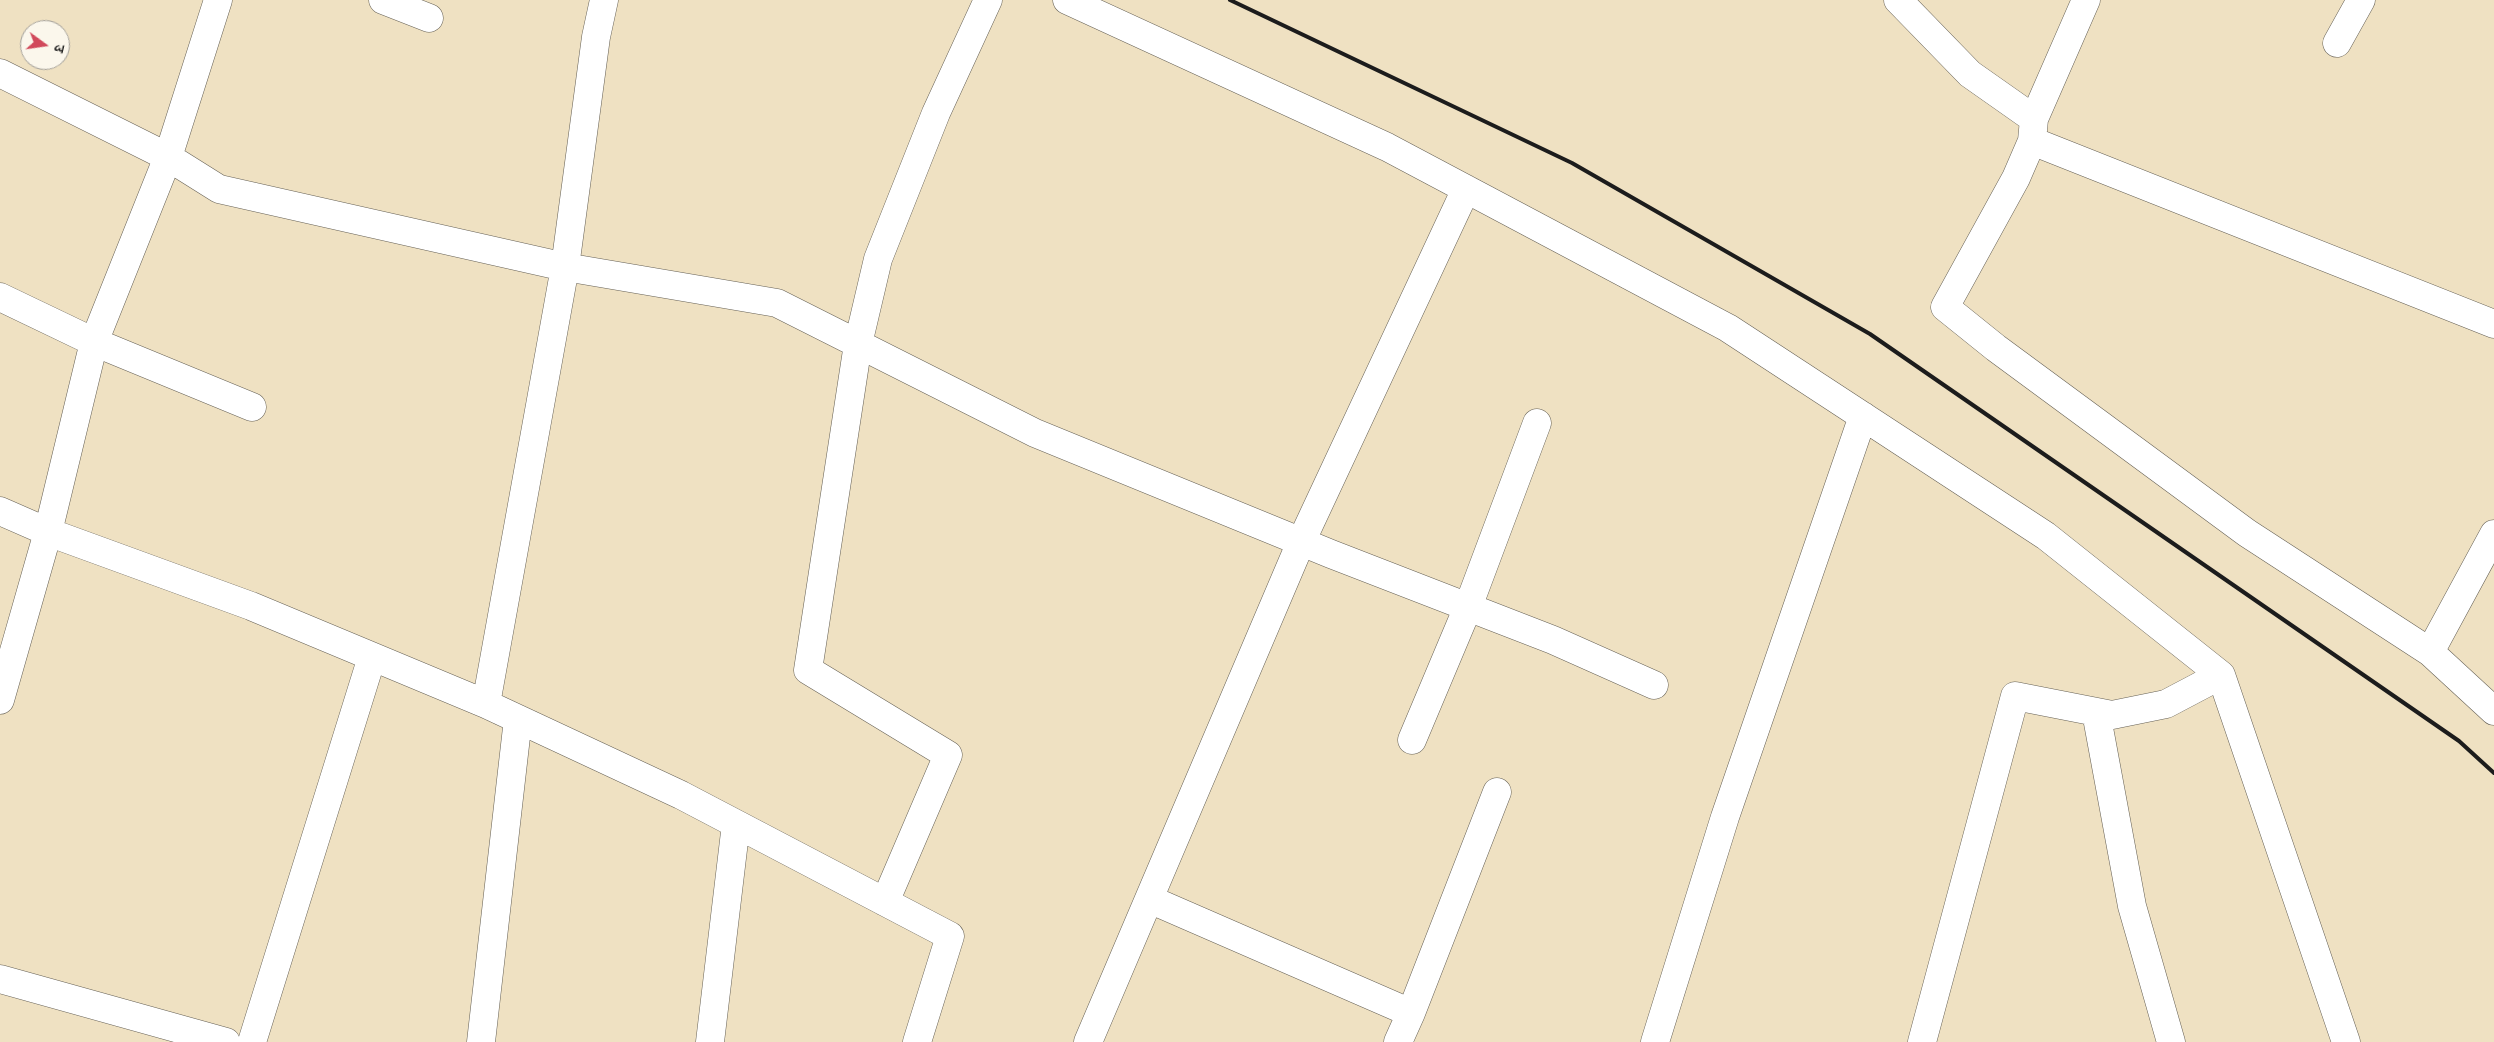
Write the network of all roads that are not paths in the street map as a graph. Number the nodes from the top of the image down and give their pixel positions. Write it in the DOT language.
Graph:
graph roads {
  1 [pos="218,0"];
  2 [pos="383,0"];
  3 [pos="604,0"];
  4 [pos="988,0"];
  5 [pos="1067,0"];
  6 [pos="1898,0"];
  7 [pos="2086,0"];
  8 [pos="2361,0"];
  9 [pos="429,18"];
  10 [pos="2337,43"];
  11 [pos="0,72"];
  12 [pos="2033,130"];
  13 [pos="168,157"];
  14 [pos="1466,189"];
  15 [pos="565,267"];
  16 [pos="0,296"];
  17 [pos="2494,324"];
  18 [pos="94,342"];
  19 [pos="858,344"];
  20 [pos="252,407"];
  21 [pos="1863,416"];
  22 [pos="1537,424"];
  23 [pos="0,512"];
  24 [pos="48,532"];
  25 [pos="2494,534"];
  26 [pos="1301,542"];
  27 [pos="1468,607"];
  28 [pos="2430,652"];
  29 [pos="372,656"];
  30 [pos="2221,675"];
  31 [pos="1654,685"];
  32 [pos="2490,698"];
  33 [pos="0,700"];
  34 [pos="486,704"];
  35 [pos="2096,712"];
  36 [pos="518,719"];
  37 [pos="1412,740"];
  38 [pos="1497,792"];
  39 [pos="736,824"];
  40 [pos="1148,899"];
  41 [pos="885,902"];
  42 [pos="0,979"];
  43 [pos="1411,1013"];
  44 [pos="152,1032"];
  45 [pos="226,1042"];
  46 [pos="252,1042"];
  47 [pos="481,1042"];
  48 [pos="710,1042"];
  49 [pos="917,1042"];
  50 [pos="1088,1042"];
  51 [pos="1398,1042"];
  52 [pos="1655,1042"];
  53 [pos="1922,1042"];
  54 [pos="2171,1042"];
  55 [pos="2346,1042"];
  1 -- 13 [label="street"];
  2 -- 9 [label="street"];
  3 -- 15 [label="street"];
  4 -- 19 [label="street"];
  5 -- 14 [label="street"];
  6 -- 12 [label="street"];
  7 -- 12 [label="street"];
  8 -- 10 [label="street"];
  11 -- 13 [label="street"];
  12 -- 17 [label="street"];
  12 -- 28 [label="street"];
  13 -- 15 [label="street"];
  13 -- 18 [label="street"];
  14 -- 21 [label="street"];
  14 -- 26 [label="street"];
  15 -- 19 [label="street"];
  15 -- 34 [label="street"];
  16 -- 18 [label="street"];
  18 -- 20 [label="street"];
  18 -- 24 [label="street"];
  19 -- 26 [label="street"];
  19 -- 41 [label="street"];
  21 -- 30 [label="street"];
  21 -- 52 [label="street"];
  22 -- 27 [label="street"];
  23 -- 24 [label="street"];
  24 -- 29 [label="street"];
  24 -- 33 [label="street"];
  25 -- 28 [label="street"];
  26 -- 27 [label="street"];
  26 -- 40 [label="street"];
  27 -- 31 [label="street"];
  27 -- 37 [label="street"];
  28 -- 32 [label="street"];
  29 -- 34 [label="street"];
  29 -- 46 [label="street"];
  30 -- 35 [label="street"];
  30 -- 55 [label="street"];
  34 -- 36 [label="street"];
  35 -- 53 [label="street"];
  35 -- 54 [label="street"];
  36 -- 39 [label="street"];
  36 -- 47 [label="street"];
  38 -- 43 [label="street"];
  39 -- 41 [label="street"];
  39 -- 48 [label="street"];
  40 -- 43 [label="street"];
  40 -- 50 [label="street"];
  41 -- 49 [label="street"];
  42 -- 44 [label="street"];
  43 -- 51 [label="street"];
  44 -- 45 [label="street"];
}
